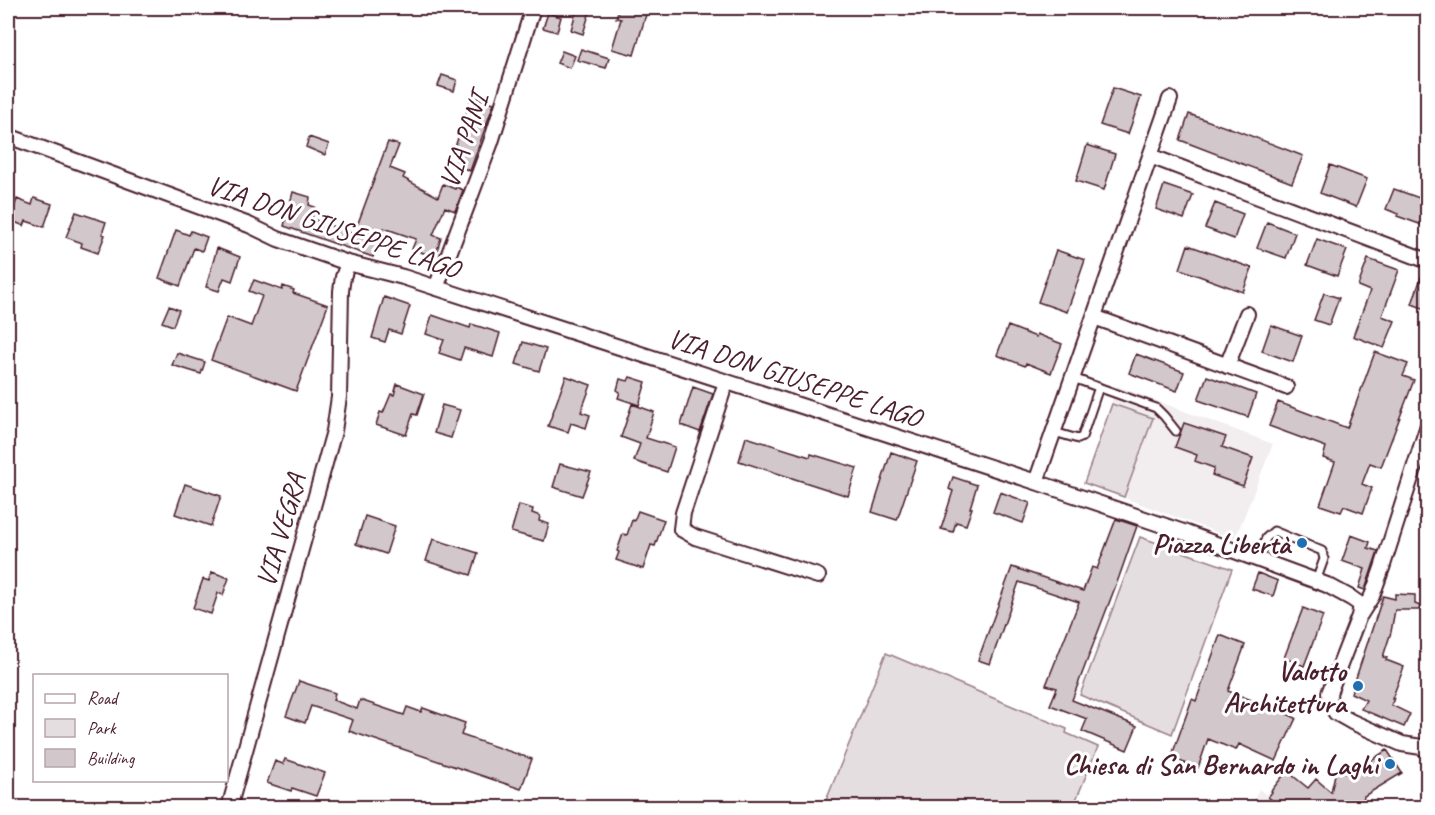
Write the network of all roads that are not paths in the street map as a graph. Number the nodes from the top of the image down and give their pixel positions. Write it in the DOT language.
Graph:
graph roads {
  1 [pos="533,8"];
  2 [pos="1170,99"];
  3 [pos="8,136"];
  4 [pos="1150,156"];
  5 [pos="1428,261"];
  6 [pos="348,263"];
  7 [pos="436,288"];
  8 [pos="1247,314"];
  9 [pos="1094,317"];
  10 [pos="1227,366"];
  11 [pos="1073,378"];
  12 [pos="726,382"];
  13 [pos="1099,387"];
  14 [pos="1286,387"];
  15 [pos="1428,425"];
  16 [pos="1176,431"];
  17 [pos="1054,432"];
  18 [pos="1036,482"];
  19 [pos="1258,559"];
  20 [pos="818,576"];
  21 [pos="1316,580"];
  22 [pos="1359,616"];
  23 [pos="1428,748"];
  24 [pos="229,807"];
  1 -- 7 [label="street, VIA PANI"];
  2 -- 4 [label="street"];
  3 -- 6 [label="street, VIA DON GIUSEPPE LAGO"];
  4 -- 5 [label="street"];
  4 -- 9 [label="street"];
  6 -- 7 [label="street, VIA DON GIUSEPPE LAGO"];
  6 -- 24 [label="street, VIA VEGRA"];
  7 -- 12 [label="street, VIA DON GIUSEPPE LAGO"];
  8 -- 10 [label="street"];
  9 -- 10 [label="street"];
  9 -- 11 [label="street"];
  10 -- 14 [label="street"];
  11 -- 13 [label="lane"];
  11 -- 17 [label="street"];
  12 -- 18 [label="street, VIA DON GIUSEPPE LAGO"];
  12 -- 20 [label="street"];
  13 -- 16 [label="lane"];
  13 -- 17 [label="lane"];
  15 -- 22 [label="street"];
  17 -- 18 [label="street"];
  18 -- 19 [label="street, VIA DON GIUSEPPE LAGO"];
  19 -- 21 [label="street, VIA DON GIUSEPPE LAGO"];
  19 -- 21 [label="lane"];
  21 -- 22 [label="street, VIA DON GIUSEPPE LAGO"];
  22 -- 23 [label="street"];
}
